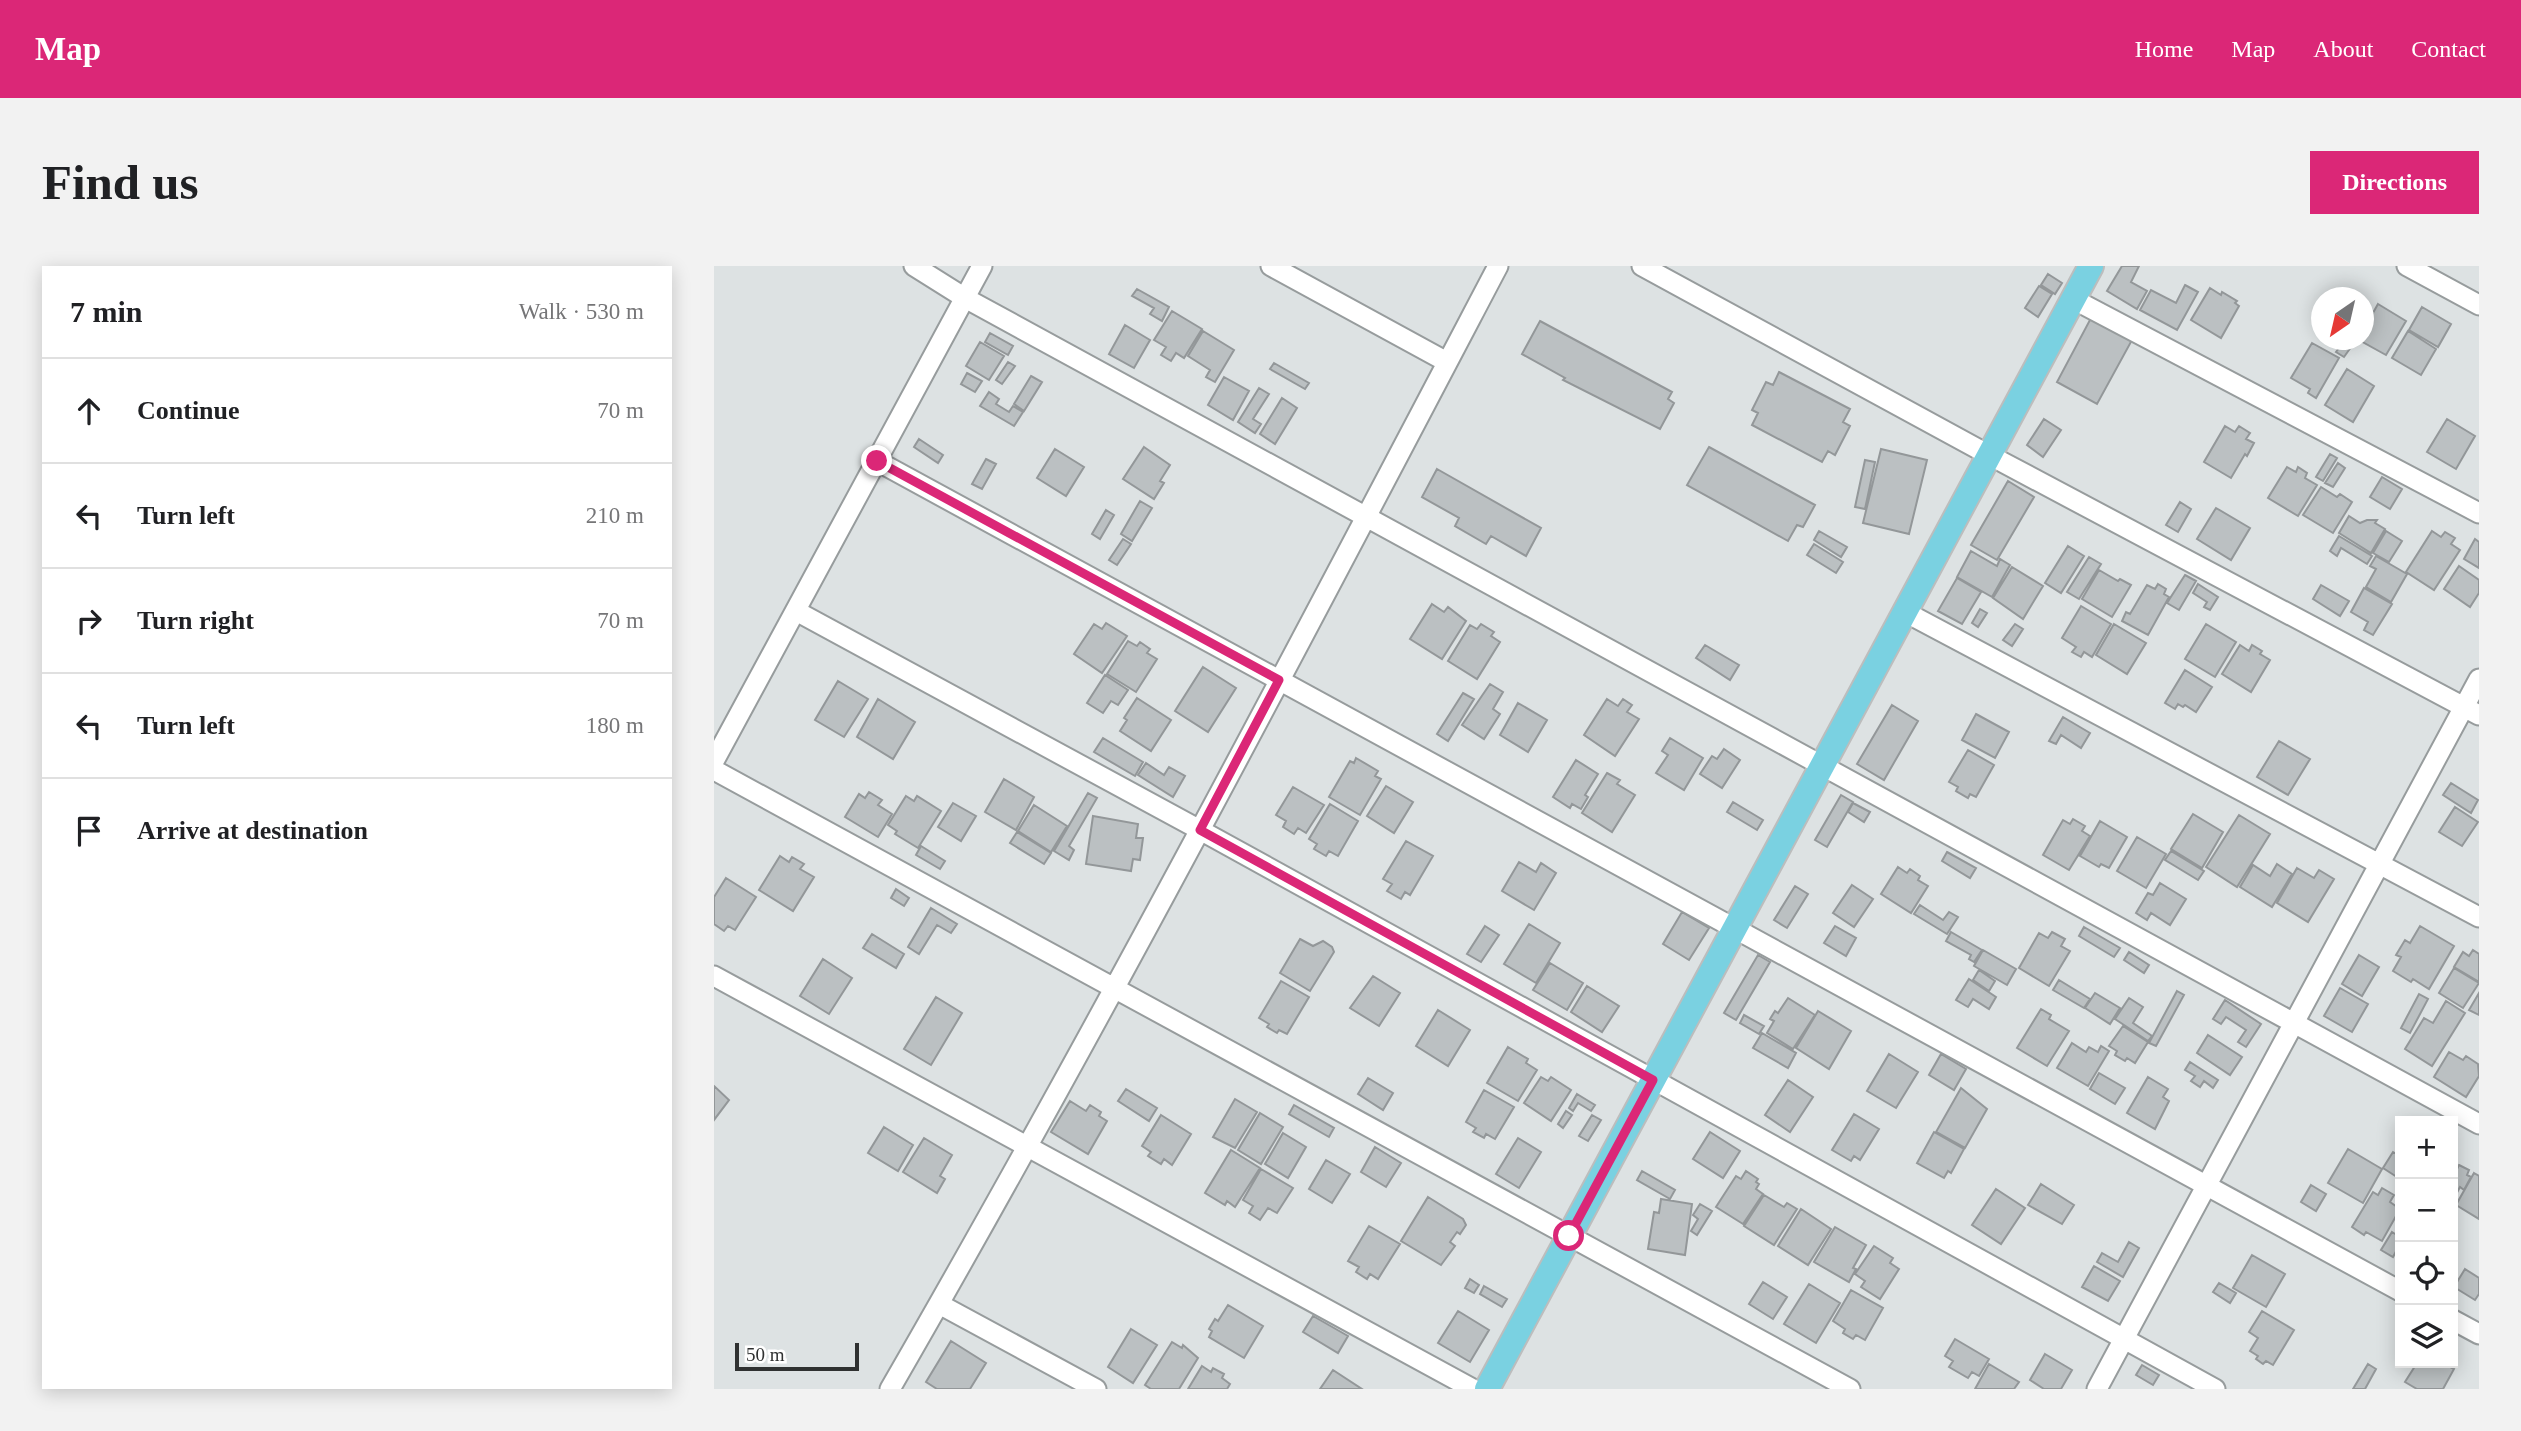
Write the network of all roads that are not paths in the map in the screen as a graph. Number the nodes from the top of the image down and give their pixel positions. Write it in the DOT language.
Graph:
graph roads {
  1 [pos="914,266"];
  2 [pos="982,266"];
  3 [pos="1271,266"];
  4 [pos="1498,266"];
  5 [pos="1642,266"];
  6 [pos="2091,266"];
  7 [pos="2407,266"];
  8 [pos="965,298"];
  9 [pos="2073,299"];
  10 [pos="2479,305"];
  11 [pos="1447,362"];
  12 [pos="1989,455"];
  13 [pos="877,461"];
  14 [pos="2479,513"];
  15 [pos="1366,517"];
  16 [pos="796,611"];
  17 [pos="1905,612"];
  18 [pos="2479,679"];
  19 [pos="1279,680"];
  20 [pos="2471,711"];
  21 [pos="714,761"];
  22 [pos="1822,766"];
  23 [pos="714,770"];
  24 [pos="1200,830"];
  25 [pos="2379,864"];
  26 [pos="2479,917"];
  27 [pos="1734,928"];
  28 [pos="714,976"];
  29 [pos="1114,988"];
  30 [pos="2294,1023"];
  31 [pos="1653,1080"];
  32 [pos="2479,1124"];
  33 [pos="1027,1146"];
  34 [pos="2206,1185"];
  35 [pos="1569,1236"];
  36 [pos="2395,1288"];
  37 [pos="939,1304"];
  38 [pos="2458,1323"];
  39 [pos="2479,1334"];
  40 [pos="2124,1339"];
  41 [pos="890,1389"];
  42 [pos="1096,1389"];
  43 [pos="1473,1389"];
  44 [pos="1487,1389"];
  45 [pos="1850,1389"];
  46 [pos="2096,1389"];
  47 [pos="2215,1389"];
  1 -- 8 [label="street"];
  2 -- 8 [label="street"];
  3 -- 11 [label="street"];
  4 -- 11 [label="street"];
  5 -- 12 [label="street"];
  6 -- 9 [label="main road"];
  7 -- 10 [label="street"];
  8 -- 13 [label="street"];
  8 -- 15 [label="street"];
  9 -- 12 [label="main road"];
  9 -- 14 [label="street"];
  11 -- 15 [label="street"];
  12 -- 17 [label="main road"];
  12 -- 20 [label="street"];
  13 -- 16 [label="street"];
  13 -- 19 [label="street"];
  15 -- 19 [label="street"];
  15 -- 22 [label="street"];
  16 -- 21 [label="street"];
  16 -- 24 [label="street"];
  17 -- 22 [label="main road"];
  17 -- 25 [label="street"];
  18 -- 20 [label="street"];
  19 -- 24 [label="street"];
  19 -- 27 [label="street"];
  20 -- 25 [label="street"];
  22 -- 27 [label="main road"];
  22 -- 30 [label="street"];
  23 -- 29 [label="street"];
  24 -- 29 [label="street"];
  24 -- 31 [label="street"];
  25 -- 26 [label="street"];
  25 -- 30 [label="street"];
  27 -- 31 [label="main road"];
  27 -- 34 [label="street"];
  28 -- 33 [label="street"];
  29 -- 33 [label="street"];
  29 -- 35 [label="street"];
  30 -- 32 [label="street"];
  30 -- 34 [label="street"];
  31 -- 35 [label="main road"];
  31 -- 40 [label="street"];
  33 -- 37 [label="street"];
  33 -- 43 [label="street"];
  34 -- 36 [label="street"];
  34 -- 40 [label="street"];
  35 -- 44 [label="main road"];
  35 -- 45 [label="street"];
  37 -- 41 [label="street"];
  37 -- 42 [label="street"];
  38 -- 39 [label="street"];
  40 -- 46 [label="street"];
  40 -- 47 [label="street"];
}
